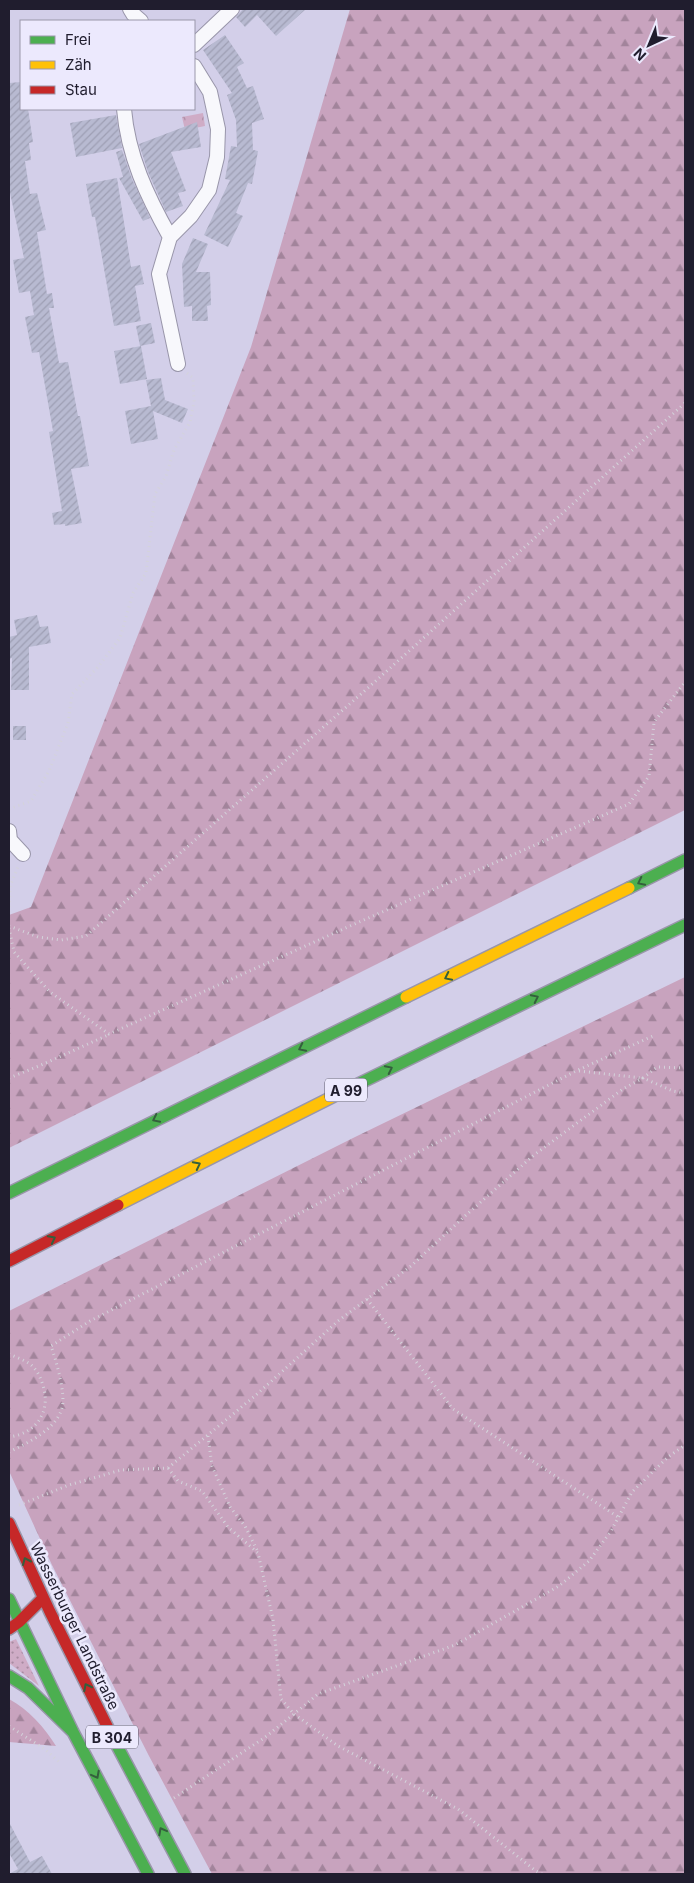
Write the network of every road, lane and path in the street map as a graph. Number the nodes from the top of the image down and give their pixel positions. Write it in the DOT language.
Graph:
graph roads {
  1 [pos="232,9"];
  2 [pos="195,45"];
  3 [pos="195,68"];
  4 [pos="124,110"];
  5 [pos="170,237"];
  6 [pos="178,364"];
  7 [pos="685,403"];
  8 [pos="685,682"];
  9 [pos="9,809"];
  10 [pos="9,831"];
  11 [pos="23,854"];
  12 [pos="685,860"];
  13 [pos="9,912"];
  14 [pos="685,925"];
  15 [pos="9,927"];
  16 [pos="108,1034"];
  17 [pos="655,1035"];
  18 [pos="685,1068"];
  19 [pos="576,1071"];
  20 [pos="9,1078"];
  21 [pos="642,1078"];
  22 [pos="685,1093"];
  23 [pos="9,1193"];
  24 [pos="9,1261"];
  25 [pos="367,1299"];
  26 [pos="9,1354"];
  27 [pos="208,1435"];
  28 [pos="9,1437"];
  29 [pos="685,1444"];
  30 [pos="9,1452"];
  31 [pos="168,1468"];
  32 [pos="19,1505"];
  33 [pos="618,1518"];
  34 [pos="9,1523"];
  35 [pos="258,1553"];
  36 [pos="42,1598"];
  37 [pos="10,1603"];
  38 [pos="20,1622"];
  39 [pos="9,1629"];
  40 [pos="9,1676"];
  41 [pos="294,1714"];
  42 [pos="9,1726"];
  43 [pos="73,1732"];
  44 [pos="60,1763"];
  45 [pos="168,1802"];
  46 [pos="148,1874"];
  47 [pos="185,1874"];
  48 [pos="542,1874"];
  1 -- 2 [label="street"];
  3 -- 5 [label="street"];
  4 -- 5 [label="street"];
  5 -- 6 [label="street"];
  6 -- 9 [label="path"];
  7 -- 15 [label="path"];
  8 -- 16 [label="path"];
  10 -- 11 [label="street"];
  11 -- 13 [label="path"];
  12 -- 23 [label="main road, one-way"];
  24 -- 14 [label="main road, A 99, one-way"];
  15 -- 16 [label="path"];
  16 -- 20 [label="path"];
  17 -- 19 [label="path"];
  18 -- 21 [label="path"];
  19 -- 21 [label="path"];
  19 -- 30 [label="path"];
  21 -- 22 [label="path"];
  21 -- 25 [label="path"];
  25 -- 27 [label="path"];
  25 -- 33 [label="path"];
  26 -- 28 [label="path"];
  27 -- 31 [label="path"];
  27 -- 35 [label="path"];
  29 -- 33 [label="path"];
  31 -- 32 [label="path"];
  31 -- 35 [label="path"];
  33 -- 41 [label="path"];
  36 -- 34 [label="main road, Wasserburger Landstraße / B 304, one-way"];
  35 -- 41 [label="path"];
  36 -- 37 [label="main road"];
  36 -- 38 [label="main road"];
  47 -- 36 [label="main road, Wasserburger Landstraße / B 304, one-way"];
  37 -- 38 [label="main road, B 304"];
  38 -- 39 [label="main road"];
  38 -- 43 [label="main road, B 304"];
  40 -- 43 [label="main road"];
  41 -- 45 [label="path"];
  41 -- 48 [label="path"];
  42 -- 44 [label="path"];
  43 -- 46 [label="main road, B 304, one-way"];
}
